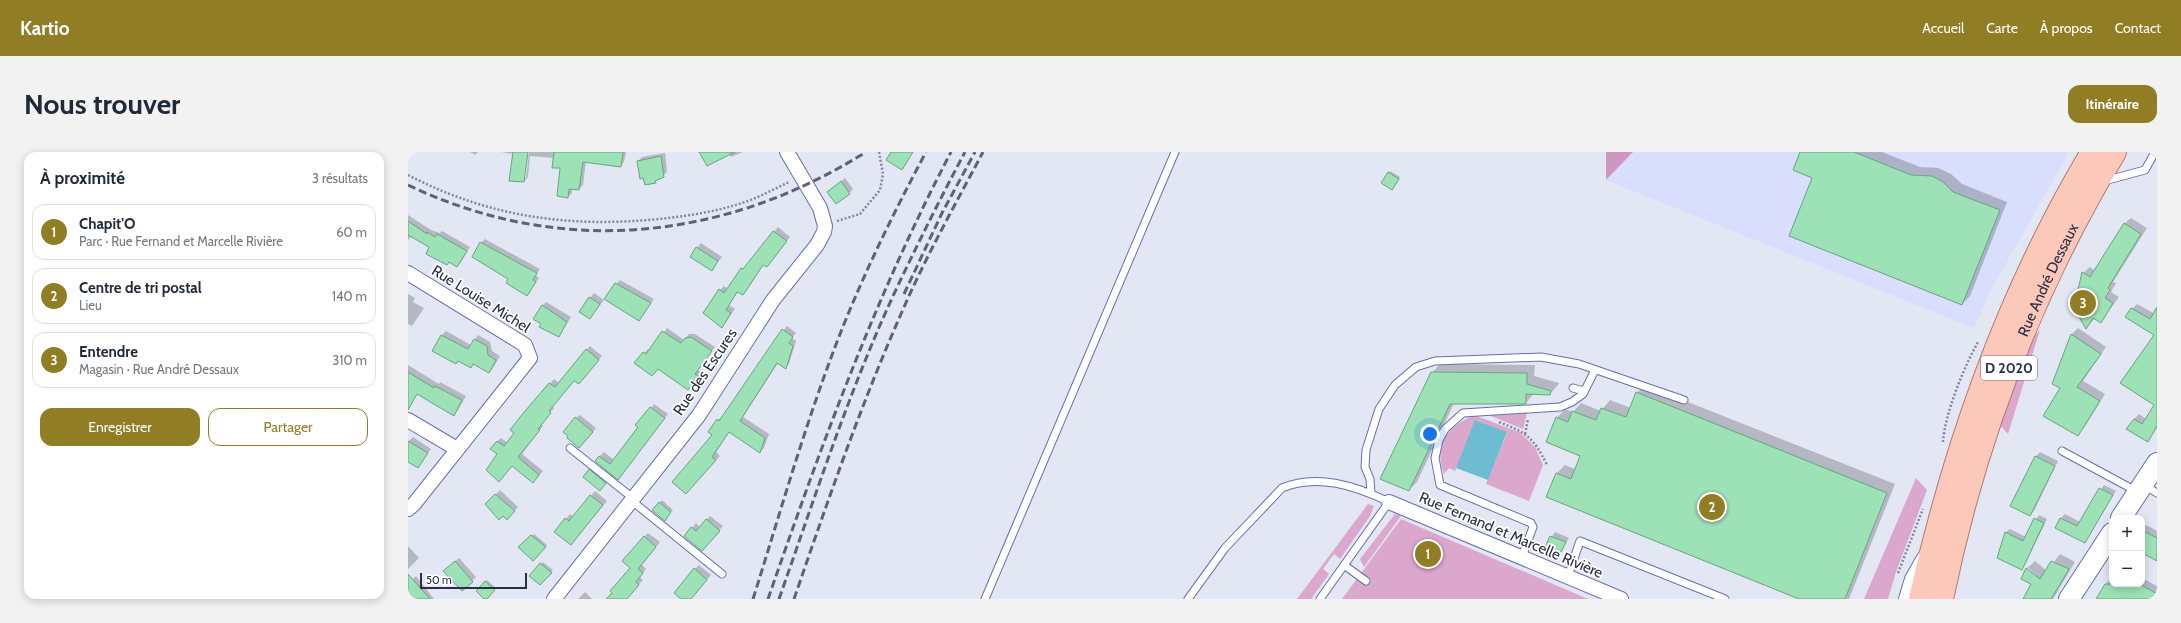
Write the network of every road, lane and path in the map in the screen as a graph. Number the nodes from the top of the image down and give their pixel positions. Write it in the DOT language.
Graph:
graph roads {
  1 [pos="787,152"];
  2 [pos="879,152"];
  3 [pos="1175,152"];
  4 [pos="2092,152"];
  5 [pos="2115,152"];
  6 [pos="2155,152"];
  7 [pos="408,175"];
  8 [pos="795,179"];
  9 [pos="2096,183"];
  10 [pos="824,221"];
  11 [pos="408,273"];
  12 [pos="1595,370"];
  13 [pos="1573,388"];
  14 [pos="1584,390"];
  15 [pos="1684,400"];
  16 [pos="1530,410"];
  17 [pos="1471,411"];
  18 [pos="408,420"];
  19 [pos="1524,434"];
  20 [pos="570,448"];
  21 [pos="456,449"];
  22 [pos="2062,451"];
  23 [pos="2157,463"];
  24 [pos="1547,465"];
  25 [pos="2146,490"];
  26 [pos="1371,493"];
  27 [pos="633,500"];
  28 [pos="1389,502"];
  29 [pos="408,509"];
  30 [pos="2124,515"];
  31 [pos="2109,538"];
  32 [pos="1932,545"];
  33 [pos="1522,557"];
  34 [pos="1344,565"];
  35 [pos="722,574"];
  36 [pos="1568,576"];
  37 [pos="1366,582"];
  38 [pos="554,599"];
  39 [pos="985,599"];
  40 [pos="1188,599"];
  41 [pos="1320,599"];
  42 [pos="1621,599"];
  43 [pos="1725,599"];
  44 [pos="1906,599"];
  45 [pos="1920,599"];
  46 [pos="1942,599"];
  47 [pos="2069,599"];
  1 -- 10 [label="street"];
  2 -- 10 [label="path"];
  3 -- 39 [label="lane"];
  4 -- 32 [label="main road, Rue André Dessaux / D 2020"];
  5 -- 9 [label="main road, Rue André Dessaux / D 2020"];
  6 -- 9 [label="lane"];
  7 -- 8 [label="path"];
  9 -- 46 [label="main road, Rue André Dessaux / D 2020"];
  10 -- 27 [label="street, Rue des Escures"];
  11 -- 21 [label="street, Rue Louise Michel"];
  12 -- 14 [label="lane"];
  12 -- 15 [label="lane"];
  12 -- 26 [label="lane"];
  13 -- 14 [label="lane"];
  14 -- 16 [label="lane"];
  16 -- 17 [label="lane"];
  16 -- 19 [label="path"];
  17 -- 19 [label="path"];
  17 -- 33 [label="lane"];
  18 -- 21 [label="street"];
  19 -- 24 [label="path"];
  20 -- 27 [label="lane"];
  21 -- 29 [label="street"];
  22 -- 25 [label="lane"];
  23 -- 25 [label="main road"];
  25 -- 30 [label="main road"];
  26 -- 28 [label="lane"];
  26 -- 40 [label="lane"];
  27 -- 35 [label="lane"];
  27 -- 38 [label="street, Rue des Escures"];
  28 -- 33 [label="street, Rue Fernand et Marcelle Rivière"];
  28 -- 34 [label="lane"];
  31 -- 47 [label="main road"];
  32 -- 44 [label="street"];
  32 -- 45 [label="main road, Rue André Dessaux / D 2020"];
  33 -- 36 [label="street, Rue Fernand et Marcelle Rivière"];
  34 -- 37 [label="lane"];
  34 -- 41 [label="lane"];
  36 -- 42 [label="street, Rue Fernand et Marcelle Rivière"];
  36 -- 43 [label="lane"];
}
